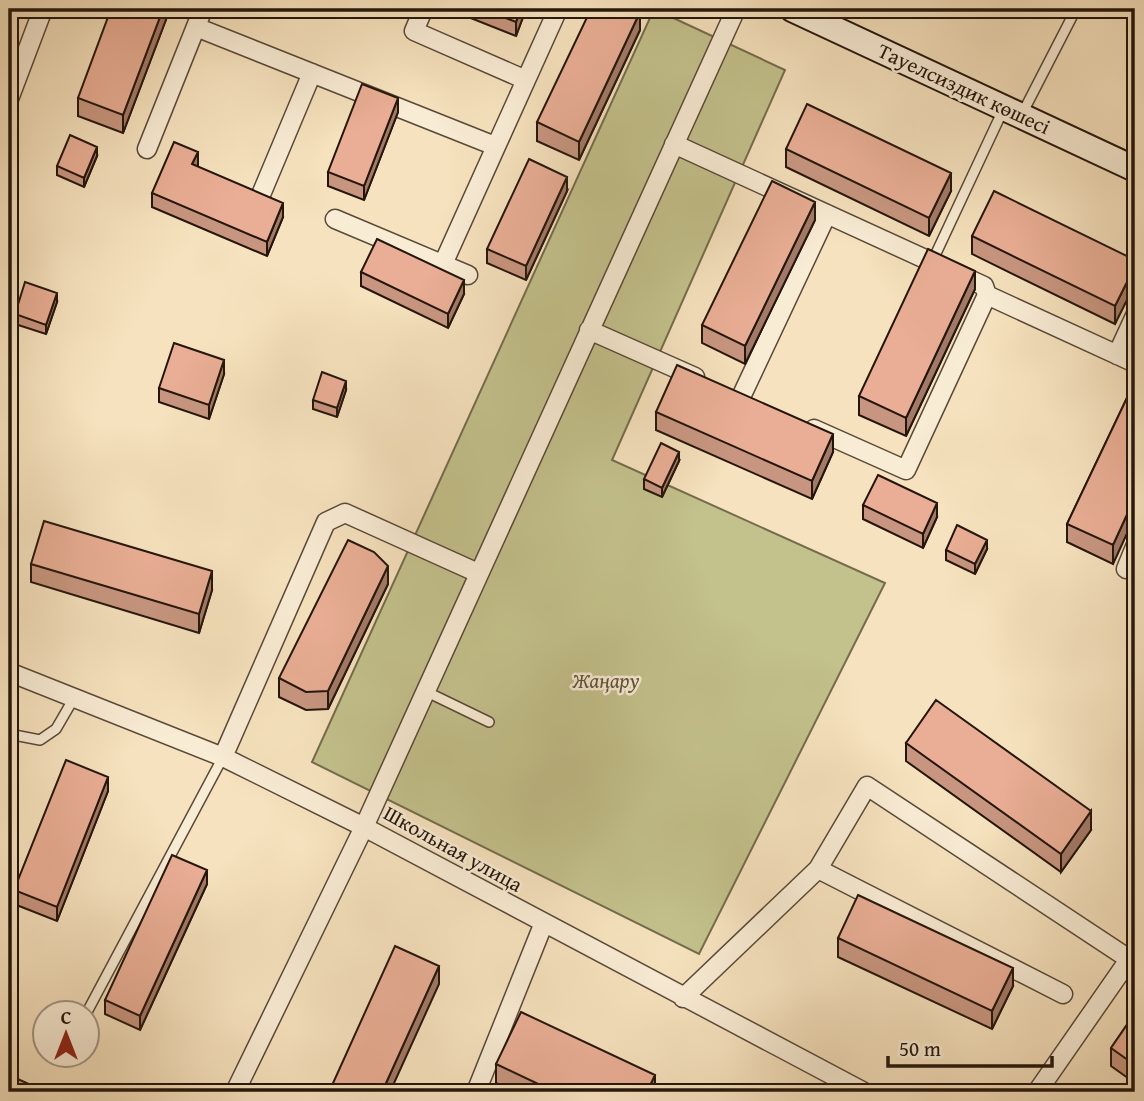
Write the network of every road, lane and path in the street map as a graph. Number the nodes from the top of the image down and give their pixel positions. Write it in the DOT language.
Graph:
graph roads {
  1 [pos="43,9"];
  2 [pos="203,9"];
  3 [pos="419,9"];
  4 [pos="558,9"];
  5 [pos="736,9"];
  6 [pos="792,9"];
  7 [pos="1076,9"];
  8 [pos="196,27"];
  9 [pos="312,73"];
  10 [pos="526,80"];
  11 [pos="9,99"];
  12 [pos="1012,112"];
  13 [pos="674,144"];
  14 [pos="495,146"];
  15 [pos="148,149"];
  16 [pos="1135,169"];
  17 [pos="260,197"];
  18 [pos="827,214"];
  19 [pos="335,219"];
  20 [pos="932,262"];
  21 [pos="443,264"];
  22 [pos="468,275"];
  23 [pos="987,295"];
  24 [pos="1135,316"];
  25 [pos="589,330"];
  26 [pos="1117,355"];
  27 [pos="1135,363"];
  28 [pos="792,419"];
  29 [pos="1135,547"];
  30 [pos="1126,569"];
  31 [pos="478,573"];
  32 [pos="9,672"];
  33 [pos="425,691"];
  34 [pos="75,698"];
  35 [pos="489,722"];
  36 [pos="9,734"];
  37 [pos="223,757"];
  38 [pos="364,827"];
  39 [pos="818,869"];
  40 [pos="543,925"];
  41 [pos="1132,955"];
  42 [pos="1063,994"];
  43 [pos="683,998"];
  44 [pos="93,1000"];
  45 [pos="235,1092"];
  46 [pos="476,1092"];
  47 [pos="864,1092"];
  48 [pos="1037,1092"];
  1 -- 11 [label="street"];
  2 -- 8 [label="street"];
  3 -- 10 [label="street"];
  4 -- 10 [label="street"];
  5 -- 13 [label="street"];
  6 -- 12 [label="street, Тауелсиздик көшесі"];
  7 -- 12 [label="lane"];
  8 -- 9 [label="street"];
  8 -- 15 [label="street"];
  9 -- 14 [label="street"];
  9 -- 17 [label="street"];
  10 -- 14 [label="street"];
  12 -- 16 [label="street, Тауелсиздик көшесі"];
  12 -- 20 [label="lane"];
  13 -- 18 [label="street"];
  13 -- 25 [label="street"];
  14 -- 21 [label="street"];
  18 -- 20 [label="street"];
  18 -- 25 [label="street"];
  19 -- 21 [label="street"];
  20 -- 23 [label="street"];
  21 -- 22 [label="street"];
  23 -- 26 [label="street"];
  23 -- 28 [label="street"];
  24 -- 26 [label="street"];
  25 -- 31 [label="street"];
  26 -- 27 [label="street"];
  29 -- 30 [label="street"];
  31 -- 33 [label="street"];
  31 -- 37 [label="street"];
  32 -- 34 [label="street, Школьная улица"];
  33 -- 35 [label="lane"];
  33 -- 38 [label="street"];
  34 -- 36 [label="lane"];
  34 -- 37 [label="street, Школьная улица"];
  37 -- 38 [label="street, Школьная улица"];
  37 -- 44 [label="lane"];
  38 -- 40 [label="street, Школьная улица"];
  38 -- 45 [label="street"];
  39 -- 41 [label="street"];
  39 -- 42 [label="street"];
  39 -- 43 [label="street"];
  40 -- 43 [label="street, Школьная улица"];
  40 -- 46 [label="street"];
  41 -- 48 [label="street"];
  43 -- 47 [label="street, Школьная улица"];
}
